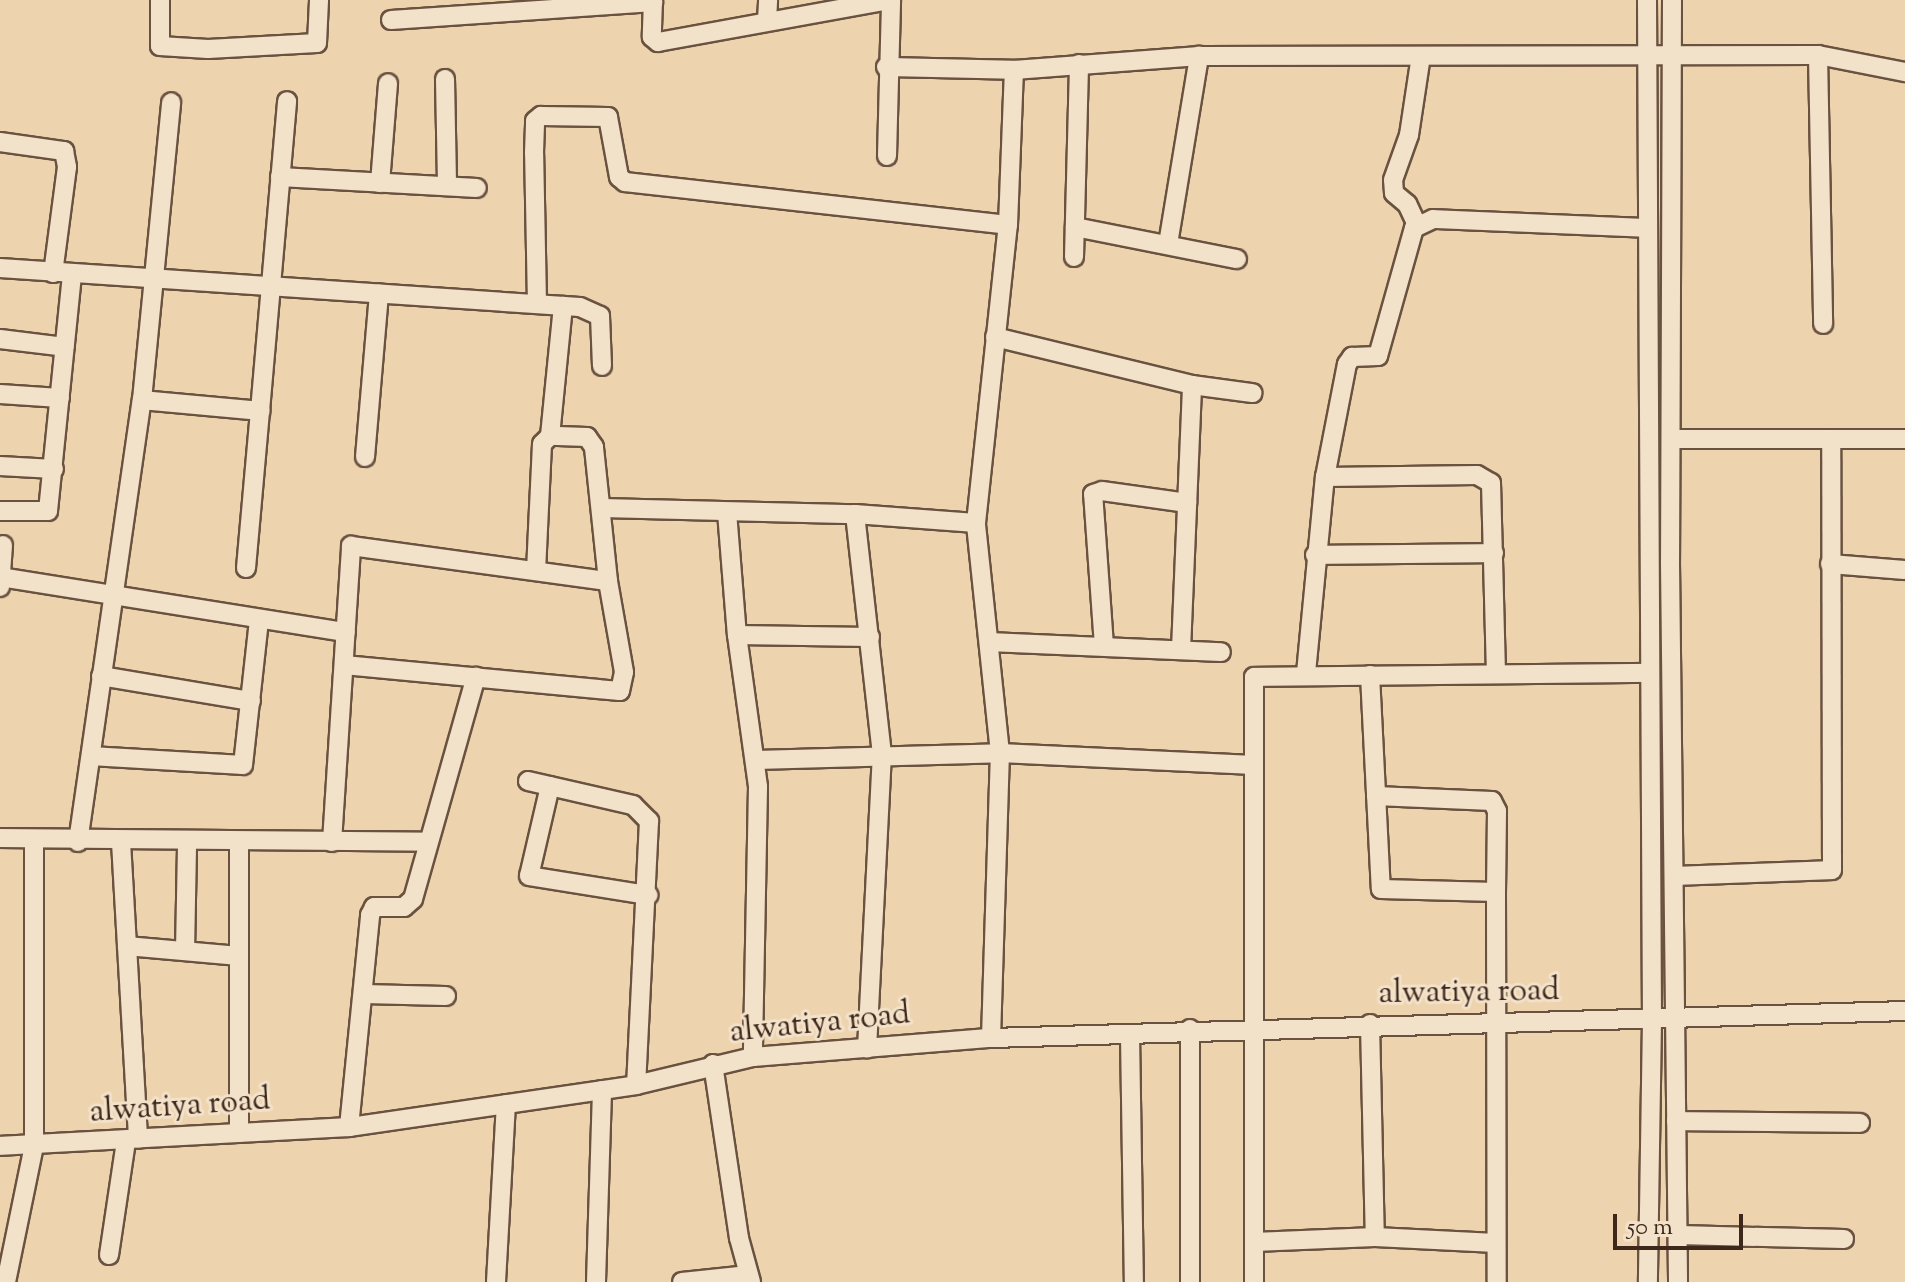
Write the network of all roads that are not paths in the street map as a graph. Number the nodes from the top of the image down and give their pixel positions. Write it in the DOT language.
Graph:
graph roads {
  1 [pos="160,0"];
  2 [pos="319,0"];
  3 [pos="768,0"];
  4 [pos="889,0"];
  5 [pos="1647,0"];
  6 [pos="1672,0"];
  7 [pos="653,1"];
  8 [pos="391,20"];
  9 [pos="767,21"];
  10 [pos="1818,55"];
  11 [pos="1199,56"];
  12 [pos="1421,56"];
  13 [pos="1648,56"];
  14 [pos="1672,57"];
  15 [pos="1079,64"];
  16 [pos="886,67"];
  17 [pos="1014,70"];
  18 [pos="1905,72"];
  19 [pos="445,79"];
  20 [pos="388,83"];
  21 [pos="287,101"];
  22 [pos="171,102"];
  23 [pos="0,142"];
  24 [pos="887,156"];
  25 [pos="280,177"];
  26 [pos="380,183"];
  27 [pos="447,186"];
  28 [pos="477,188"];
  29 [pos="1008,225"];
  30 [pos="1417,225"];
  31 [pos="1075,227"];
  32 [pos="1648,228"];
  33 [pos="1168,244"];
  34 [pos="1074,257"];
  35 [pos="1237,259"];
  36 [pos="0,268"];
  37 [pos="62,274"];
  38 [pos="152,282"];
  39 [pos="273,288"];
  40 [pos="379,294"];
  41 [pos="537,304"];
  42 [pos="563,306"];
  43 [pos="1823,324"];
  44 [pos="995,337"];
  45 [pos="0,339"];
  46 [pos="65,347"];
  47 [pos="602,366"];
  48 [pos="1192,385"];
  49 [pos="1252,393"];
  50 [pos="0,394"];
  51 [pos="60,398"];
  52 [pos="142,400"];
  53 [pos="260,411"];
  54 [pos="550,436"];
  55 [pos="1673,439"];
  56 [pos="1831,439"];
  57 [pos="1905,439"];
  58 [pos="365,457"];
  59 [pos="0,466"];
  60 [pos="54,469"];
  61 [pos="1325,477"];
  62 [pos="1187,503"];
  63 [pos="602,508"];
  64 [pos="0,511"];
  65 [pos="727,512"];
  66 [pos="855,514"];
  67 [pos="976,523"];
  68 [pos="3,545"];
  69 [pos="1494,553"];
  70 [pos="1315,555"];
  71 [pos="1830,564"];
  72 [pos="246,568"];
  73 [pos="536,570"];
  74 [pos="1905,570"];
  75 [pos="1,577"];
  76 [pos="608,581"];
  77 [pos="0,587"];
  78 [pos="111,594"];
  79 [pos="259,621"];
  80 [pos="346,632"];
  81 [pos="737,635"];
  82 [pos="870,637"];
  83 [pos="989,642"];
  84 [pos="1104,646"];
  85 [pos="1181,650"];
  86 [pos="1221,652"];
  87 [pos="344,665"];
  88 [pos="1496,672"];
  89 [pos="1306,673"];
  90 [pos="1648,673"];
  91 [pos="1370,675"];
  92 [pos="101,676"];
  93 [pos="476,677"];
  94 [pos="251,701"];
  95 [pos="882,753"];
  96 [pos="1000,753"];
  97 [pos="91,756"];
  98 [pos="756,760"];
  99 [pos="1254,765"];
  100 [pos="528,781"];
  101 [pos="550,786"];
  102 [pos="1376,796"];
  103 [pos="0,838"];
  104 [pos="34,841"];
  105 [pos="78,842"];
  106 [pos="121,842"];
  107 [pos="187,842"];
  108 [pos="239,842"];
  109 [pos="332,842"];
  110 [pos="426,842"];
  111 [pos="1676,876"];
  112 [pos="1496,892"];
  113 [pos="648,895"];
  114 [pos="127,946"];
  115 [pos="185,951"];
  116 [pos="239,956"];
  117 [pos="363,994"];
  118 [pos="446,996"];
  119 [pos="1905,1011"];
  120 [pos="1652,1020"];
  121 [pos="1677,1020"];
  122 [pos="1492,1022"];
  123 [pos="1370,1024"];
  124 [pos="1256,1027"];
  125 [pos="1190,1029"];
  126 [pos="1130,1035"];
  127 [pos="991,1038"];
  128 [pos="867,1049"];
  129 [pos="753,1057"];
  130 [pos="713,1064"];
  131 [pos="636,1085"];
  132 [pos="602,1090"];
  133 [pos="506,1104"];
  134 [pos="1676,1121"];
  135 [pos="1860,1123"];
  136 [pos="349,1127"];
  137 [pos="239,1133"];
  138 [pos="132,1140"];
  139 [pos="0,1146"];
  140 [pos="34,1146"];
  141 [pos="1679,1235"];
  142 [pos="1375,1237"];
  143 [pos="1844,1239"];
  144 [pos="1254,1242"];
  145 [pos="1496,1243"];
  146 [pos="109,1255"];
  147 [pos="750,1278"];
  148 [pos="6,1282"];
  149 [pos="496,1282"];
  150 [pos="596,1282"];
  151 [pos="682,1282"];
  152 [pos="1134,1282"];
  153 [pos="1190,1282"];
  154 [pos="1254,1282"];
  155 [pos="1497,1282"];
  156 [pos="1648,1282"];
  157 [pos="1678,1282"];
  1 -- 2 [label="street"];
  3 -- 9 [label="street"];
  4 -- 9 [label="street"];
  4 -- 16 [label="street"];
  5 -- 13 [label="street"];
  6 -- 14 [label="street"];
  7 -- 8 [label="street"];
  7 -- 9 [label="street"];
  10 -- 14 [label="street"];
  10 -- 18 [label="street"];
  10 -- 43 [label="street"];
  11 -- 12 [label="street"];
  11 -- 15 [label="street"];
  11 -- 33 [label="street"];
  12 -- 13 [label="street"];
  12 -- 30 [label="street"];
  13 -- 14 [label="street"];
  13 -- 32 [label="street"];
  14 -- 55 [label="street"];
  15 -- 17 [label="street"];
  15 -- 31 [label="street"];
  16 -- 17 [label="street"];
  16 -- 24 [label="street"];
  17 -- 29 [label="street"];
  19 -- 27 [label="street"];
  20 -- 26 [label="street"];
  21 -- 25 [label="street"];
  22 -- 38 [label="street"];
  23 -- 37 [label="street"];
  25 -- 26 [label="street"];
  25 -- 39 [label="street"];
  26 -- 27 [label="street"];
  27 -- 28 [label="street"];
  29 -- 41 [label="street"];
  29 -- 44 [label="street"];
  30 -- 32 [label="street"];
  30 -- 61 [label="street"];
  31 -- 33 [label="street"];
  31 -- 34 [label="street"];
  32 -- 90 [label="street"];
  33 -- 35 [label="street"];
  36 -- 37 [label="street"];
  37 -- 38 [label="street"];
  37 -- 46 [label="street"];
  38 -- 39 [label="street"];
  38 -- 52 [label="street"];
  39 -- 40 [label="street"];
  39 -- 53 [label="street"];
  40 -- 41 [label="street"];
  40 -- 58 [label="street"];
  41 -- 42 [label="street"];
  42 -- 47 [label="street"];
  42 -- 54 [label="street"];
  44 -- 48 [label="street"];
  44 -- 67 [label="street"];
  45 -- 46 [label="street"];
  46 -- 51 [label="street"];
  48 -- 49 [label="street"];
  48 -- 62 [label="street"];
  50 -- 51 [label="street"];
  51 -- 60 [label="street"];
  52 -- 53 [label="street"];
  52 -- 78 [label="street"];
  53 -- 72 [label="street"];
  54 -- 63 [label="street"];
  54 -- 73 [label="street"];
  55 -- 56 [label="street"];
  55 -- 111 [label="street"];
  56 -- 57 [label="street"];
  56 -- 71 [label="street"];
  59 -- 60 [label="street"];
  60 -- 64 [label="street"];
  61 -- 69 [label="street"];
  61 -- 70 [label="street"];
  62 -- 84 [label="street"];
  62 -- 85 [label="street"];
  63 -- 65 [label="street"];
  63 -- 76 [label="street"];
  65 -- 66 [label="street"];
  65 -- 81 [label="street"];
  66 -- 67 [label="street"];
  66 -- 82 [label="street"];
  67 -- 83 [label="street"];
  68 -- 75 [label="street"];
  69 -- 70 [label="street"];
  69 -- 88 [label="street"];
  70 -- 89 [label="street"];
  71 -- 74 [label="street"];
  71 -- 111 [label="street"];
  73 -- 76 [label="street"];
  73 -- 80 [label="street"];
  75 -- 77 [label="street"];
  75 -- 78 [label="street"];
  76 -- 93 [label="street"];
  78 -- 79 [label="street"];
  78 -- 92 [label="street"];
  79 -- 80 [label="street"];
  79 -- 94 [label="street"];
  80 -- 87 [label="street"];
  81 -- 82 [label="street"];
  81 -- 98 [label="street"];
  82 -- 95 [label="street"];
  83 -- 84 [label="street"];
  83 -- 96 [label="street"];
  84 -- 85 [label="street"];
  85 -- 86 [label="street"];
  87 -- 93 [label="street"];
  87 -- 109 [label="street"];
  88 -- 90 [label="street"];
  88 -- 91 [label="street"];
  89 -- 91 [label="street"];
  89 -- 99 [label="street"];
  90 -- 120 [label="street"];
  91 -- 102 [label="street"];
  92 -- 94 [label="street"];
  92 -- 97 [label="street"];
  93 -- 110 [label="street"];
  94 -- 97 [label="street"];
  95 -- 96 [label="street"];
  95 -- 98 [label="street"];
  95 -- 128 [label="street"];
  96 -- 99 [label="street"];
  96 -- 127 [label="street"];
  97 -- 105 [label="street"];
  98 -- 129 [label="street"];
  99 -- 124 [label="street"];
  100 -- 101 [label="street"];
  101 -- 113 [label="street"];
  101 -- 113 [label="street"];
  102 -- 112 [label="street"];
  102 -- 112 [label="street"];
  103 -- 104 [label="street"];
  104 -- 105 [label="street"];
  104 -- 140 [label="street"];
  105 -- 106 [label="street"];
  106 -- 107 [label="street"];
  106 -- 114 [label="street"];
  107 -- 108 [label="street"];
  107 -- 115 [label="street"];
  108 -- 109 [label="street"];
  108 -- 116 [label="street"];
  109 -- 110 [label="street"];
  110 -- 117 [label="street"];
  111 -- 121 [label="street"];
  112 -- 122 [label="street"];
  113 -- 131 [label="street"];
  114 -- 115 [label="street"];
  114 -- 138 [label="street"];
  115 -- 116 [label="street"];
  116 -- 137 [label="street"];
  117 -- 118 [label="street"];
  117 -- 136 [label="street"];
  119 -- 121 [label="street, alwatiya road"];
  120 -- 121 [label="street, alwatiya road"];
  120 -- 122 [label="street, alwatiya road"];
  120 -- 156 [label="street"];
  121 -- 134 [label="street"];
  122 -- 123 [label="street, alwatiya road"];
  122 -- 145 [label="street"];
  123 -- 124 [label="street, alwatiya road"];
  123 -- 142 [label="street"];
  124 -- 125 [label="street, alwatiya road"];
  124 -- 144 [label="street"];
  125 -- 126 [label="street, alwatiya road"];
  125 -- 153 [label="street"];
  126 -- 127 [label="street, alwatiya road"];
  126 -- 152 [label="street"];
  127 -- 128 [label="street, alwatiya road"];
  128 -- 129 [label="street, alwatiya road"];
  129 -- 130 [label="street, alwatiya road"];
  130 -- 131 [label="street, alwatiya road"];
  130 -- 147 [label="street"];
  131 -- 132 [label="street, alwatiya road"];
  132 -- 133 [label="street, alwatiya road"];
  132 -- 150 [label="street"];
  133 -- 136 [label="street, alwatiya road"];
  133 -- 149 [label="street"];
  134 -- 135 [label="street"];
  134 -- 141 [label="street"];
  136 -- 137 [label="street, alwatiya road"];
  137 -- 138 [label="street, alwatiya road"];
  138 -- 140 [label="street, alwatiya road"];
  138 -- 146 [label="street"];
  139 -- 140 [label="street, alwatiya road"];
  140 -- 148 [label="street"];
  141 -- 143 [label="street"];
  141 -- 157 [label="street"];
  142 -- 144 [label="street"];
  142 -- 145 [label="street"];
  144 -- 154 [label="street"];
  145 -- 155 [label="street"];
  147 -- 151 [label="street"];
}
